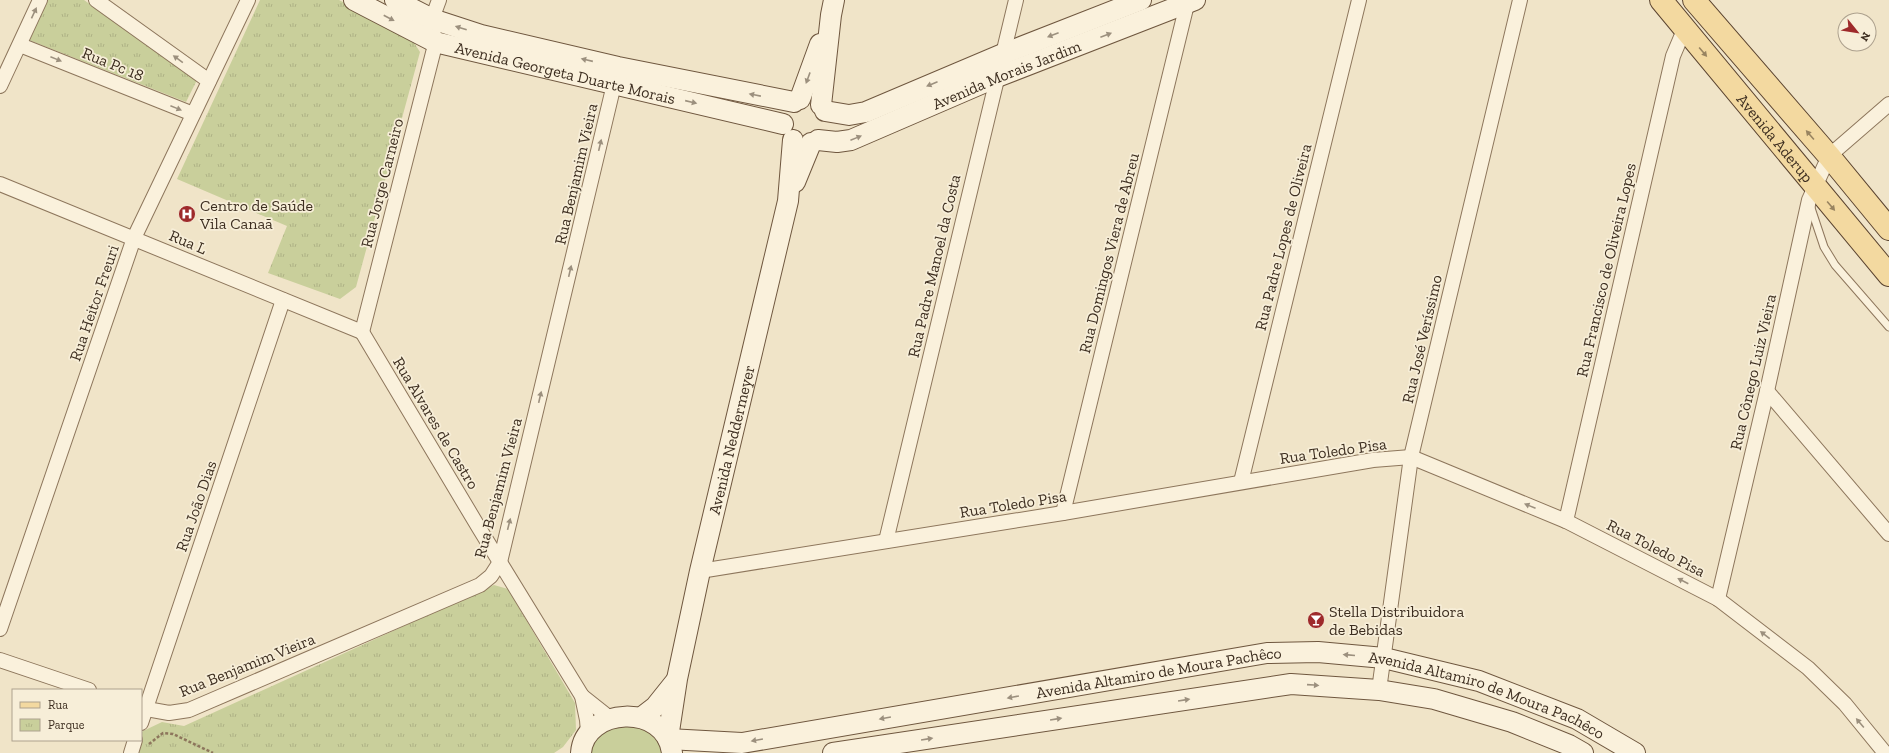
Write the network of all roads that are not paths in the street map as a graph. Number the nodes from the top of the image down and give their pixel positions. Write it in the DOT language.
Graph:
graph roads {
  1 [pos="40,0"];
  2 [pos="96,0"];
  3 [pos="248,0"];
  4 [pos="354,0"];
  5 [pos="395,0"];
  6 [pos="439,0"];
  7 [pos="1016,0"];
  8 [pos="1141,0"];
  9 [pos="1358,0"];
  10 [pos="1520,0"];
  11 [pos="1661,0"];
  12 [pos="1694,0"];
  13 [pos="1190,1"];
  14 [pos="832,8"];
  15 [pos="432,19"];
  16 [pos="1684,30"];
  17 [pos="435,42"];
  18 [pos="20,45"];
  19 [pos="1003,54"];
  20 [pos="532,56"];
  21 [pos="616,76"];
  22 [pos="997,77"];
  23 [pos="209,82"];
  24 [pos="0,86"];
  25 [pos="797,101"];
  26 [pos="1889,104"];
  27 [pos="823,108"];
  28 [pos="193,114"];
  29 [pos="801,137"];
  30 [pos="1829,156"];
  31 [pos="0,184"];
  32 [pos="1812,193"];
  33 [pos="1889,229"];
  34 [pos="134,238"];
  35 [pos="1889,275"];
  36 [pos="283,300"];
  37 [pos="1889,327"];
  38 [pos="362,332"];
  39 [pos="1767,391"];
  40 [pos="1411,457"];
  41 [pos="1241,482"];
  42 [pos="1062,513"];
  43 [pos="1566,521"];
  44 [pos="1889,534"];
  45 [pos="886,541"];
  46 [pos="500,562"];
  47 [pos="700,571"];
  48 [pos="1718,599"];
  49 [pos="0,628"];
  50 [pos="1384,658"];
  51 [pos="0,660"];
  52 [pos="677,679"];
  53 [pos="85,689"];
  54 [pos="1379,690"];
  55 [pos="582,696"];
  56 [pos="143,713"];
  57 [pos="642,718"];
  58 [pos="611,719"];
  59 [pos="135,741"];
  60 [pos="670,743"];
  61 [pos="582,747"];
  62 [pos="882,749"];
  63 [pos="131,753"];
  64 [pos="833,753"];
  65 [pos="1583,753"];
  66 [pos="1635,753"];
  67 [pos="1885,753"];
  18 -- 1 [label="street, one-way"];
  23 -- 2 [label="street, one-way"];
  3 -- 23 [label="street, Rua Heitor Freuri"];
  4 -- 17 [label="main road, Avenida Georgeta Duarte Morais, one-way"];
  5 -- 15 [label="main road, Avenida Georgeta Duarte Morais"];
  6 -- 15 [label="street"];
  7 -- 19 [label="street, Rua Padre Manoel da Costa"];
  8 -- 19 [label="main road, Avenida Morais Jardim, one-way"];
  9 -- 41 [label="street, Rua Padre Lopes de Oliveira"];
  10 -- 40 [label="street, Rua José Veríssimo"];
  11 -- 16 [label="main road, Avenida Aderup"];
  30 -- 12 [label="main road, Avenida Aderup, one-way"];
  22 -- 13 [label="main road, Avenida Morais Jardim, one-way"];
  13 -- 42 [label="street, Rua Domingos Viera de Abreu"];
  14 -- 25 [label="main road, one-way"];
  14 -- 27 [label="main road"];
  15 -- 17 [label="street"];
  20 -- 15 [label="main road, Avenida Georgeta Duarte Morais, one-way"];
  16 -- 32 [label="main road, Avenida Aderup, one-way"];
  16 -- 43 [label="street, Rua Francisco de Oliveira Lopes"];
  17 -- 20 [label="main road, Avenida Georgeta Duarte Morais"];
  17 -- 38 [label="street, Rua Jorge Carneiro"];
  18 -- 24 [label="street"];
  18 -- 28 [label="street, Rua Pc 18, one-way"];
  19 -- 22 [label="street, Rua Padre Manoel da Costa"];
  19 -- 27 [label="main road, Avenida Morais Jardim, one-way"];
  20 -- 21 [label="main road, Avenida Georgeta Duarte Morais"];
  25 -- 21 [label="main road, Avenida Georgeta Duarte Morais, one-way"];
  21 -- 29 [label="main road, Avenida Georgeta Duarte Morais, one-way"];
  46 -- 21 [label="street, Rua Benjamim Vieira, one-way"];
  29 -- 22 [label="main road, Avenida Morais Jardim, one-way"];
  22 -- 45 [label="street, Rua Padre Manoel da Costa"];
  23 -- 28 [label="street, Rua Heitor Freuri"];
  25 -- 27 [label="main road"];
  25 -- 29 [label="main road"];
  26 -- 30 [label="street"];
  27 -- 29 [label="main road"];
  28 -- 34 [label="street, Rua Heitor Freuri"];
  29 -- 47 [label="main road, Avenida Neddermeyer"];
  30 -- 32 [label="street, Rua Cônego Luiz Vieira"];
  30 -- 33 [label="main road, Avenida Aderup"];
  31 -- 34 [label="street, Rua L"];
  32 -- 35 [label="main road, Avenida Aderup, one-way"];
  32 -- 37 [label="lane"];
  32 -- 39 [label="street, Rua Cônego Luiz Vieira"];
  34 -- 36 [label="street, Rua L"];
  34 -- 49 [label="street, Rua Heitor Freuri"];
  36 -- 38 [label="street, Rua L"];
  36 -- 56 [label="street, Rua João Dias"];
  38 -- 46 [label="street, Rua Alvares de Castro"];
  39 -- 44 [label="street"];
  39 -- 48 [label="street, Rua Cônego Luiz Vieira"];
  40 -- 41 [label="street, Rua Toledo Pisa"];
  43 -- 40 [label="street, Rua Toledo Pisa, one-way"];
  40 -- 50 [label="street, Rua José Veríssimo"];
  41 -- 42 [label="street, Rua Toledo Pisa"];
  42 -- 45 [label="street, Rua Toledo Pisa"];
  48 -- 43 [label="street, Rua Toledo Pisa, one-way"];
  45 -- 47 [label="street, Rua Toledo Pisa"];
  46 -- 55 [label="street, Rua Alvares de Castro"];
  46 -- 56 [label="street, Rua Benjamim Vieira"];
  47 -- 52 [label="main road, Avenida Neddermeyer"];
  67 -- 48 [label="street, Rua Toledo Pisa, one-way"];
  50 -- 54 [label="street, Rua José Veríssimo"];
  50 -- 60 [label="main road, Avenida Altamiro de Moura Pachêco, one-way"];
  50 -- 66 [label="main road, Avenida Altamiro de Moura Pachêco"];
  51 -- 53 [label="street"];
  52 -- 57 [label="main road, Avenida Neddermeyer"];
  52 -- 60 [label="main road, Avenida Neddermeyer"];
  62 -- 54 [label="main road, Avenida Altamiro de Moura Pachêco, one-way"];
  54 -- 65 [label="main road, Avenida Altamiro de Moura Pachêco"];
  55 -- 58 [label="street, Rua Alvares de Castro"];
  55 -- 61 [label="street, Rua Alvares de Castro"];
  57 -- 58 [label="main road"];
  57 -- 60 [label="main road"];
  58 -- 61 [label="main road"];
  59 -- 63 [label="street"];
  62 -- 64 [label="main road, Avenida Altamiro de Moura Pachêco"];
}
